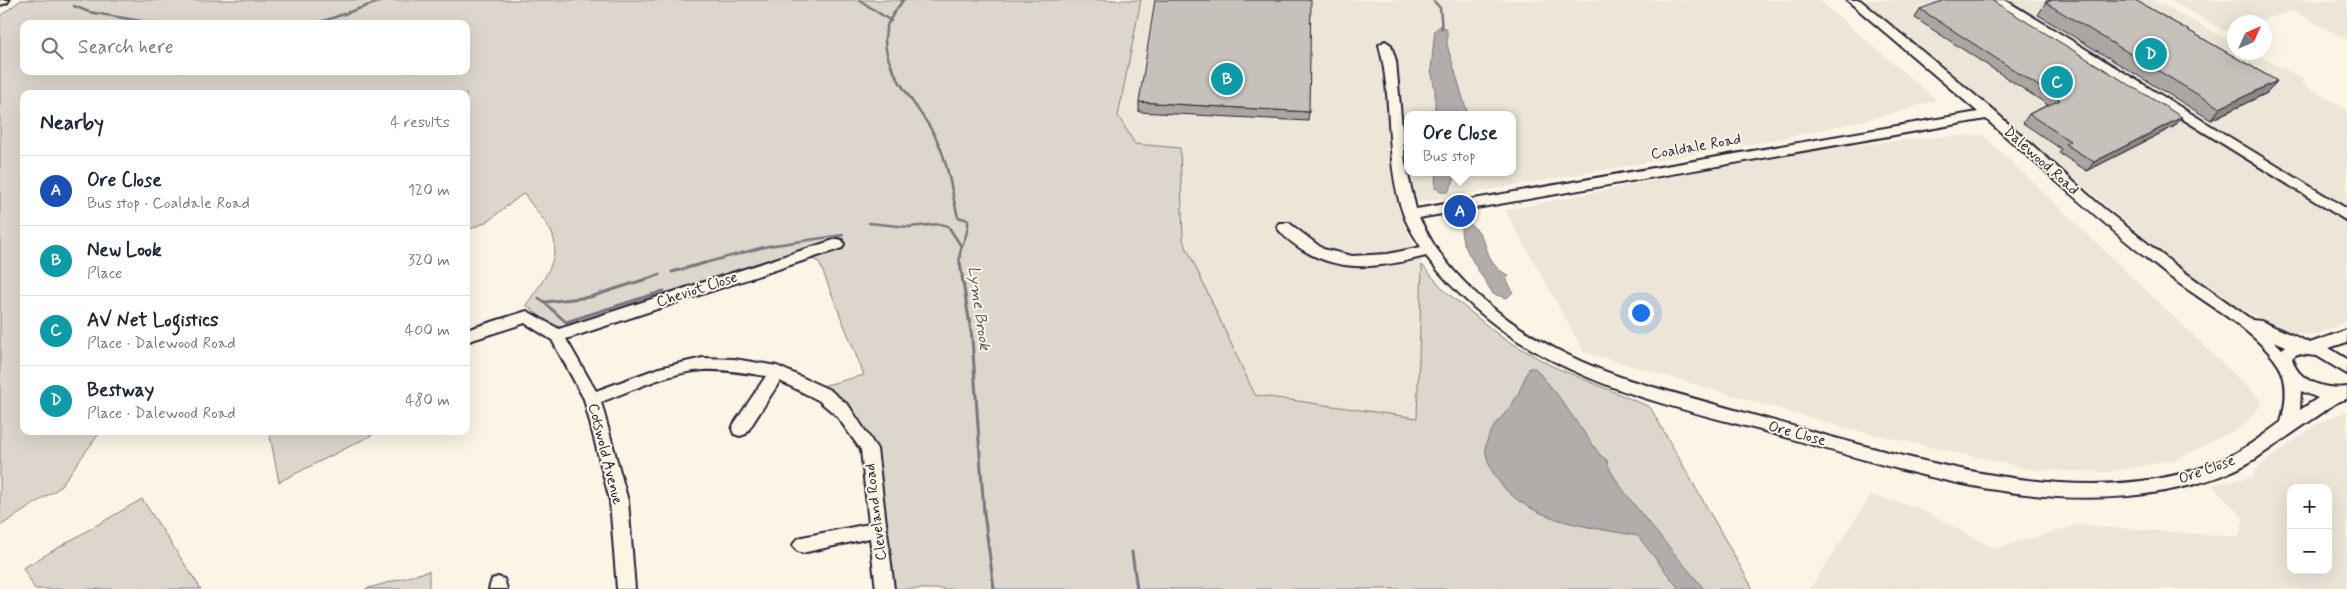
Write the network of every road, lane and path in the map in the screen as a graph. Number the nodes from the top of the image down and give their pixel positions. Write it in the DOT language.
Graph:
graph roads {
  1 [pos="1852,0"];
  2 [pos="1997,0"];
  3 [pos="1385,45"];
  4 [pos="1988,114"];
  5 [pos="1410,215"];
  6 [pos="2347,216"];
  7 [pos="1284,228"];
  8 [pos="837,244"];
  9 [pos="1429,250"];
  10 [pos="2236,315"];
  11 [pos="470,335"];
  12 [pos="557,336"];
  13 [pos="2347,336"];
  14 [pos="2307,348"];
  15 [pos="2286,365"];
  16 [pos="2347,368"];
  17 [pos="777,372"];
  18 [pos="2342,394"];
  19 [pos="592,399"];
  20 [pos="2288,425"];
  21 [pos="740,429"];
  22 [pos="879,530"];
  23 [pos="802,546"];
  24 [pos="626,589"];
  25 [pos="885,589"];
  1 -- 4 [label="street, Dalewood Road"];
  2 -- 6 [label="street"];
  3 -- 5 [label="street, Ore Close"];
  4 -- 5 [label="street, Coaldale Road"];
  4 -- 10 [label="street, Dalewood Road"];
  5 -- 9 [label="street, Ore Close"];
  7 -- 9 [label="street"];
  8 -- 12 [label="street, Cheviot Close"];
  9 -- 20 [label="street, Ore Close"];
  10 -- 14 [label="street, Dalewood Road"];
  10 -- 15 [label="street, Dalewood Road"];
  11 -- 12 [label="street, Cotswold Avenue"];
  12 -- 19 [label="street, Cotswold Avenue"];
  13 -- 14 [label="street"];
  14 -- 15 [label="street"];
  14 -- 16 [label="street, Dalewood Road"];
  15 -- 18 [label="street, Dalewood Road"];
  15 -- 20 [label="street"];
  17 -- 19 [label="street, Cleveland Road"];
  17 -- 21 [label="street"];
  17 -- 22 [label="street, Cleveland Road"];
  18 -- 20 [label="street, Ore Close"];
  19 -- 24 [label="street, Cotswold Avenue"];
  22 -- 23 [label="street"];
  22 -- 25 [label="street, Cleveland Road"];
}
